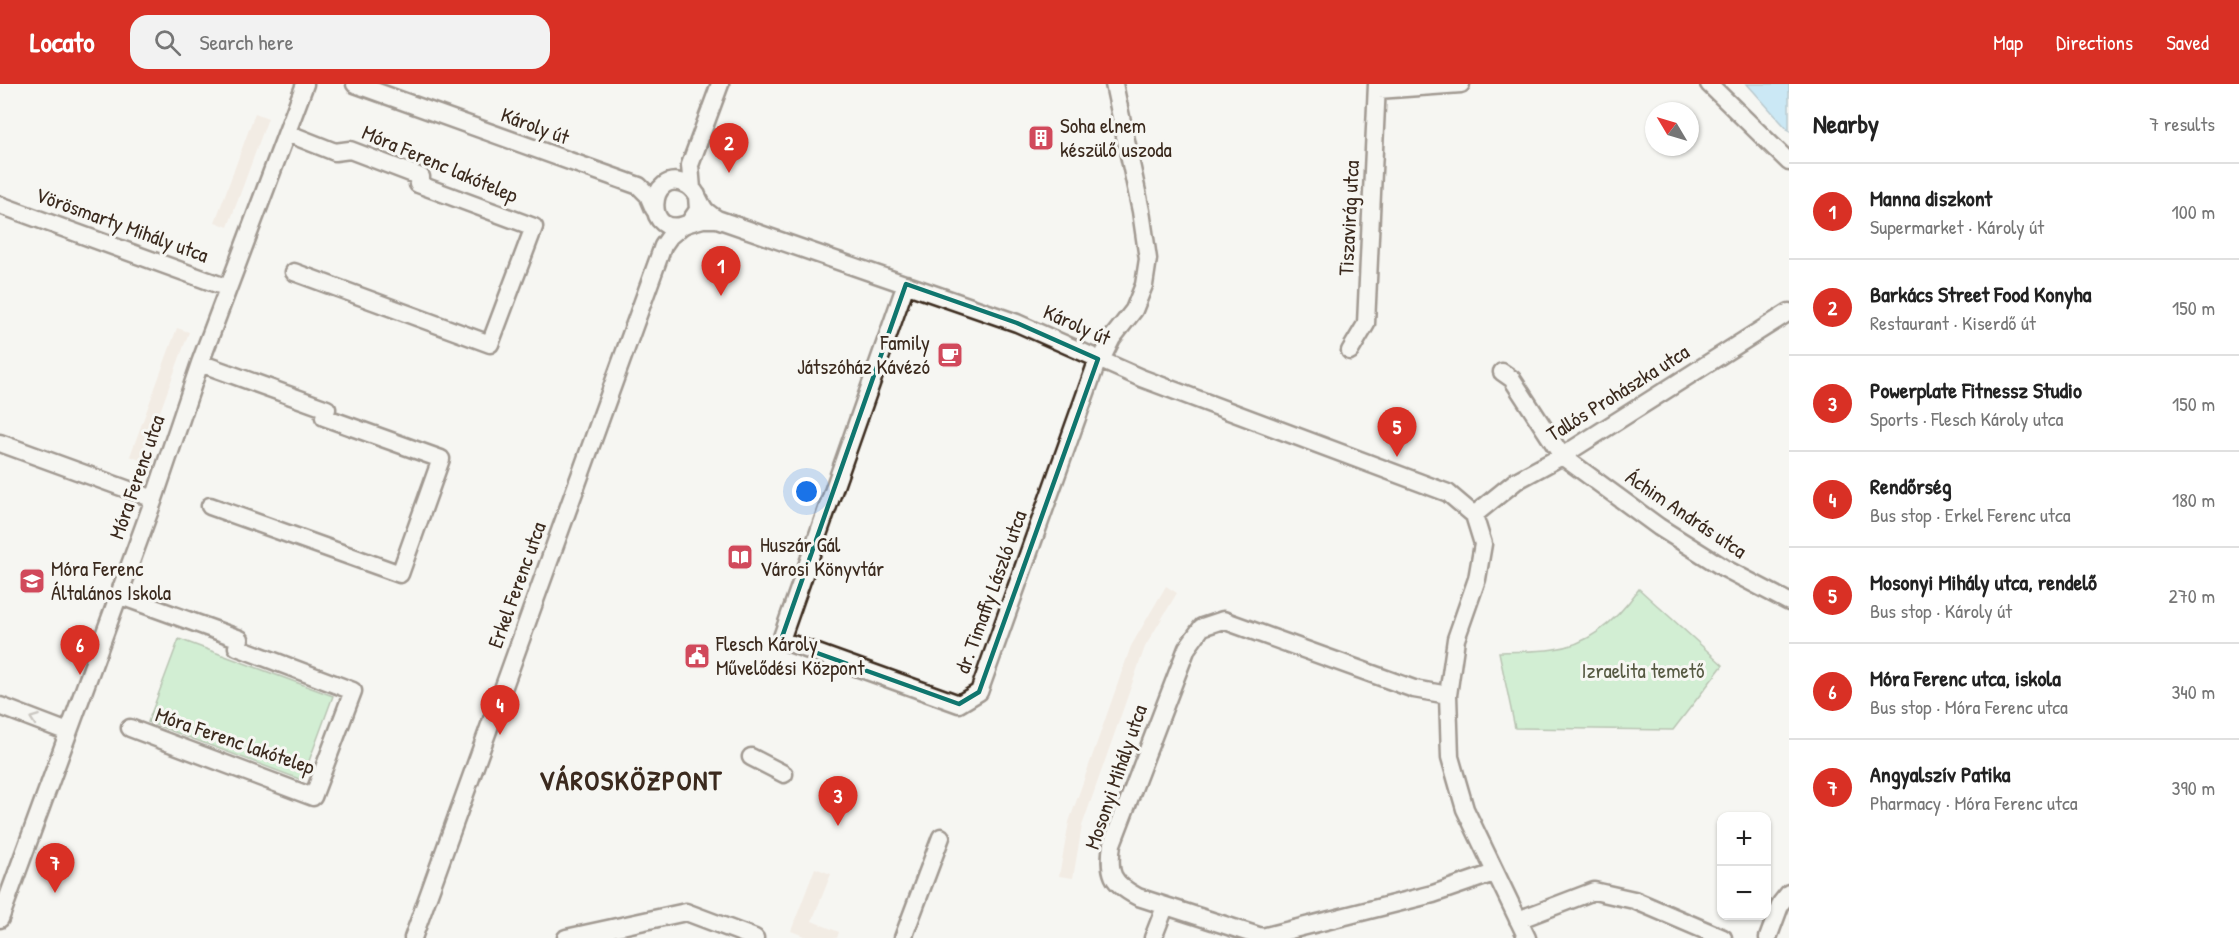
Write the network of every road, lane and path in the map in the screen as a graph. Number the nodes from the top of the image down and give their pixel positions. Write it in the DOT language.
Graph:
graph roads {
  1 [pos="305,84"];
  2 [pos="355,84"];
  3 [pos="720,84"];
  4 [pos="1114,84"];
  5 [pos="1461,84"];
  6 [pos="1709,84"];
  7 [pos="1378,87"];
  8 [pos="287,133"];
  9 [pos="1789,162"];
  10 [pos="690,165"];
  11 [pos="668,184"];
  12 [pos="639,186"];
  13 [pos="695,192"];
  14 [pos="0,205"];
  15 [pos="656,212"];
  16 [pos="717,219"];
  17 [pos="685,224"];
  18 [pos="663,246"];
  19 [pos="294,272"];
  20 [pos="906,284"];
  21 [pos="228,288"];
  22 [pos="1789,312"];
  23 [pos="1350,351"];
  24 [pos="1099,359"];
  25 [pos="200,363"];
  26 [pos="1502,372"];
  27 [pos="0,443"];
  28 [pos="1562,456"];
  29 [pos="154,499"];
  30 [pos="210,506"];
  31 [pos="1474,515"];
  32 [pos="118,595"];
  33 [pos="1789,602"];
  34 [pos="1448,695"];
  35 [pos="0,706"];
  36 [pos="130,728"];
  37 [pos="68,732"];
  38 [pos="752,757"];
  39 [pos="784,774"];
  40 [pos="941,837"];
  41 [pos="1494,873"];
  42 [pos="1789,893"];
  43 [pos="1165,907"];
  44 [pos="0,918"];
  45 [pos="1518,920"];
  46 [pos="413,938"];
  47 [pos="566,938"];
  48 [pos="755,938"];
  49 [pos="903,938"];
  50 [pos="1153,938"];
  51 [pos="1527,938"];
  52 [pos="1723,938"];
  53 [pos="1768,938"];
  1 -- 8 [label="street, Móra Ferenc utca"];
  2 -- 12 [label="street, Károly út"];
  3 -- 10 [label="street"];
  4 -- 24 [label="street"];
  5 -- 7 [label="street"];
  6 -- 9 [label="street"];
  7 -- 23 [label="street, Tiszavirág utca"];
  8 -- 19 [label="street, Móra Ferenc lakótelep"];
  8 -- 21 [label="street, Móra Ferenc utca"];
  10 -- 11 [label="street"];
  10 -- 13 [label="street"];
  11 -- 12 [label="street"];
  11 -- 13 [label="street"];
  11 -- 15 [label="street"];
  12 -- 15 [label="street"];
  13 -- 16 [label="street"];
  13 -- 17 [label="street"];
  14 -- 21 [label="street, Vörösmarty Mihály utca"];
  15 -- 17 [label="street"];
  15 -- 18 [label="street"];
  16 -- 17 [label="street, Károly út"];
  16 -- 20 [label="street, Károly út"];
  17 -- 18 [label="street, Erkel Ferenc utca"];
  18 -- 46 [label="street, Erkel Ferenc utca"];
  20 -- 24 [label="street, Károly út"];
  20 -- 24 [label="street, dr. Timaffy László utca"];
  21 -- 25 [label="street, Móra Ferenc utca"];
  22 -- 28 [label="street, Tallós Prohászka utca"];
  24 -- 31 [label="street, Károly út"];
  25 -- 29 [label="street, Móra Ferenc utca"];
  25 -- 30 [label="street"];
  26 -- 28 [label="street"];
  27 -- 29 [label="street"];
  28 -- 31 [label="street, Tallós Prohászka utca"];
  28 -- 33 [label="street, Áchim András utca"];
  29 -- 32 [label="street, Móra Ferenc utca"];
  31 -- 34 [label="street"];
  32 -- 36 [label="street, Móra Ferenc lakótelep"];
  32 -- 37 [label="street, Móra Ferenc utca"];
  34 -- 41 [label="street"];
  34 -- 43 [label="street, Mosonyi Mihály utca"];
  37 -- 35 [label="street, one-way"];
  37 -- 44 [label="street, Móra Ferenc utca"];
  38 -- 39 [label="street"];
  40 -- 49 [label="street"];
  41 -- 43 [label="street, Mosonyi Mihály utca"];
  41 -- 45 [label="street"];
  42 -- 53 [label="street"];
  43 -- 50 [label="street"];
  45 -- 51 [label="street"];
  45 -- 52 [label="street"];
  47 -- 48 [label="street"];
}
